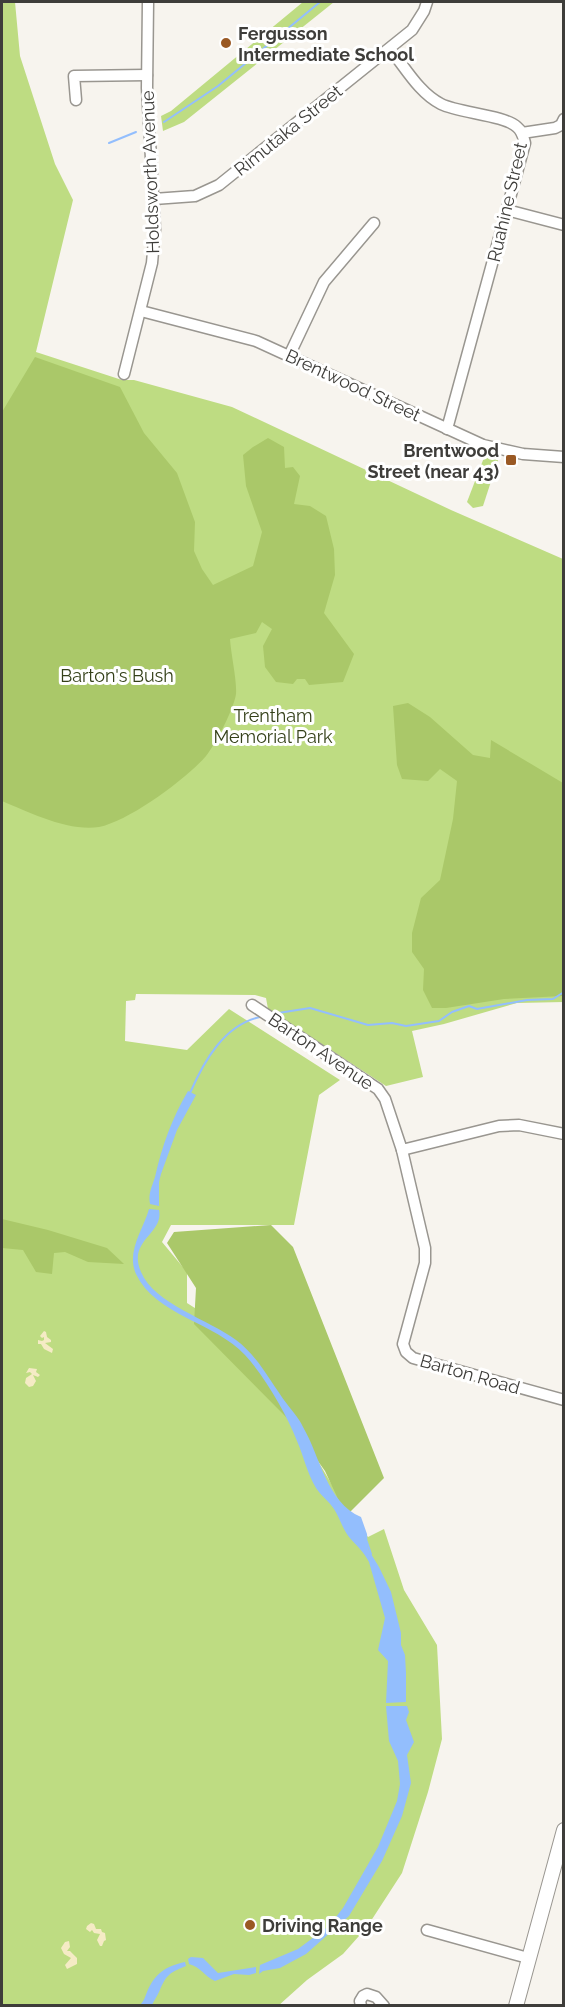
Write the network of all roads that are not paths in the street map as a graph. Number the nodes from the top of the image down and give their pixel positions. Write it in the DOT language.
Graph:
graph roads {
  1 [pos="148,2"];
  2 [pos="427,2"];
  3 [pos="390,49"];
  4 [pos="147,75"];
  5 [pos="76,100"];
  6 [pos="564,119"];
  7 [pos="522,133"];
  8 [pos="154,199"];
  9 [pos="507,210"];
  10 [pos="374,223"];
  11 [pos="564,225"];
  12 [pos="141,310"];
  13 [pos="289,356"];
  14 [pos="124,374"];
  15 [pos="447,429"];
  16 [pos="564,457"];
  17 [pos="252,1005"];
  18 [pos="564,1134"];
  19 [pos="402,1150"];
  20 [pos="564,1400"];
  21 [pos="564,1830"];
  22 [pos="427,1930"];
  23 [pos="528,1958"];
  24 [pos="361,2006"];
  25 [pos="384,2006"];
  26 [pos="516,2006"];
  1 -- 4 [label="street, Holdsworth Avenue"];
  2 -- 3 [label="street, Rimutaka Street"];
  3 -- 7 [label="street, Ruahine Street"];
  3 -- 8 [label="street, Rimutaka Street"];
  4 -- 5 [label="street"];
  4 -- 8 [label="street, Holdsworth Avenue"];
  6 -- 7 [label="street"];
  7 -- 9 [label="street, Ruahine Street"];
  8 -- 12 [label="street, Holdsworth Avenue"];
  9 -- 11 [label="street"];
  9 -- 15 [label="street, Ruahine Street"];
  10 -- 13 [label="street"];
  12 -- 13 [label="street, Brentwood Street"];
  12 -- 14 [label="street, Holdsworth Avenue"];
  13 -- 15 [label="street, Brentwood Street"];
  15 -- 16 [label="street, Brentwood Street"];
  17 -- 19 [label="street, Barton Avenue"];
  18 -- 19 [label="street"];
  19 -- 20 [label="street, Barton Road"];
  21 -- 23 [label="main road"];
  22 -- 23 [label="street"];
  23 -- 26 [label="main road"];
  24 -- 25 [label="street"];
}
